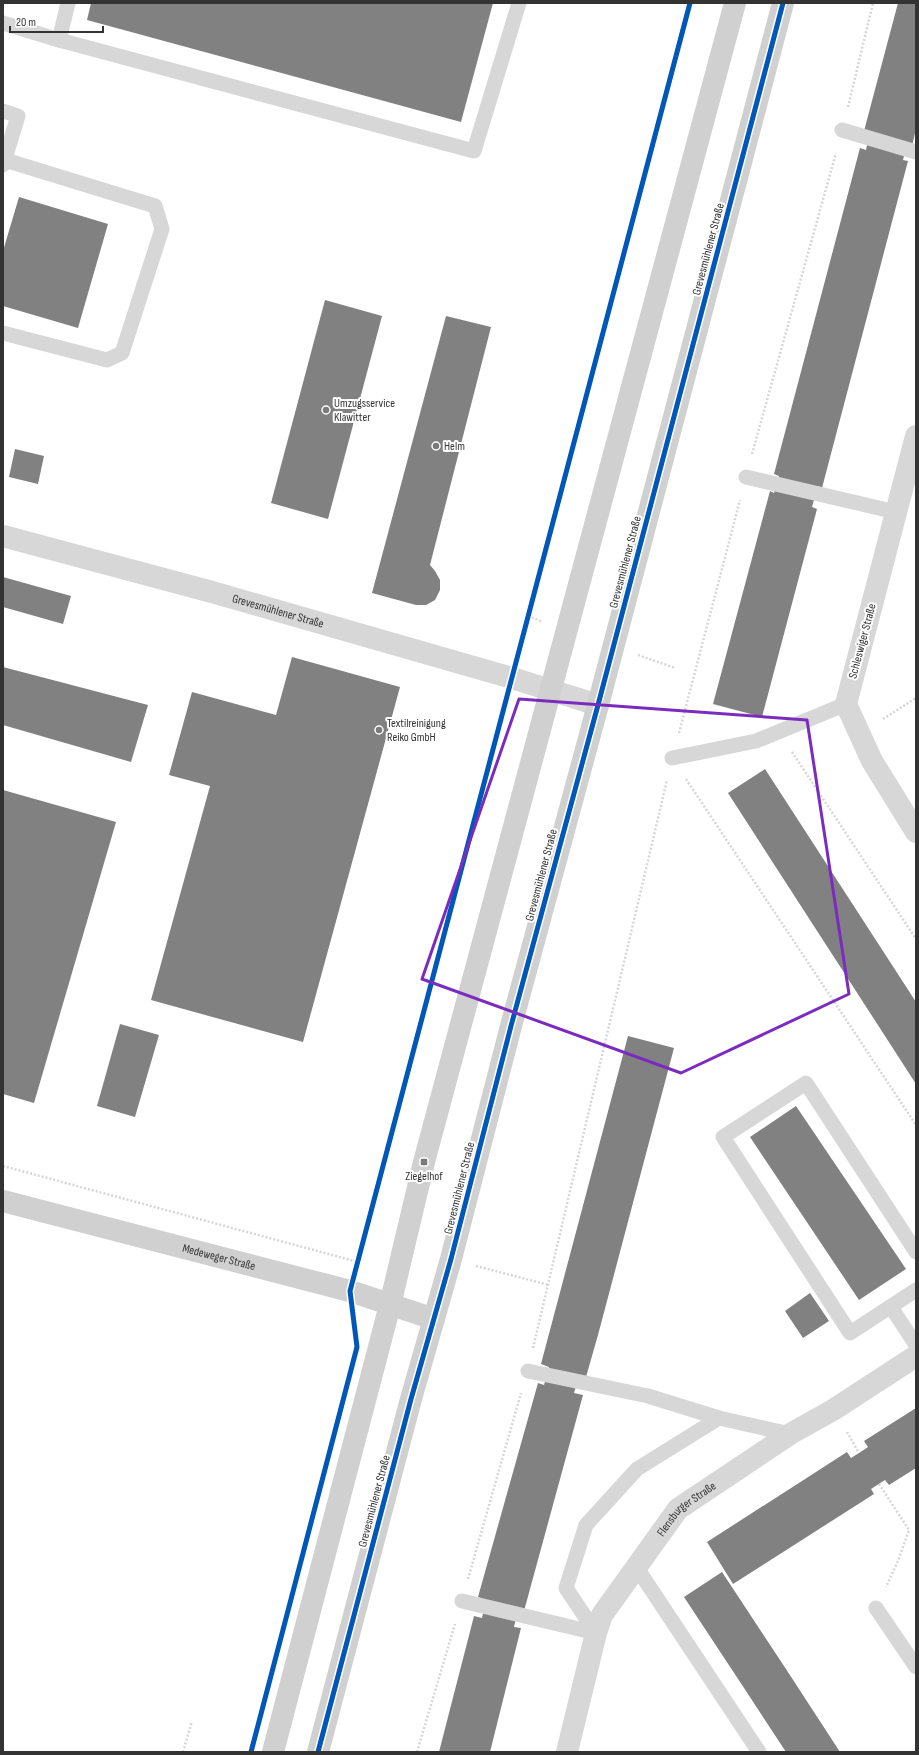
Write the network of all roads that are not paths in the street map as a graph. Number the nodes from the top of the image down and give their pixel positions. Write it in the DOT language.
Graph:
graph roads {
  1 [pos="68,3"];
  2 [pos="519,3"];
  3 [pos="735,3"];
  4 [pos="783,3"];
  5 [pos="3,23"];
  6 [pos="59,40"];
  7 [pos="3,111"];
  8 [pos="842,130"];
  9 [pos="916,152"];
  10 [pos="4,163"];
  11 [pos="3,333"];
  12 [pos="916,436"];
  13 [pos="746,477"];
  14 [pos="896,512"];
  15 [pos="3,536"];
  16 [pos="552,690"];
  17 [pos="846,704"];
  18 [pos="598,705"];
  19 [pos="672,758"];
  20 [pos="916,832"];
  21 [pos="3,1201"];
  22 [pos="916,1252"];
  23 [pos="916,1290"];
  24 [pos="390,1305"];
  25 [pos="891,1307"];
  26 [pos="434,1319"];
  27 [pos="916,1345"];
  28 [pos="916,1356"];
  29 [pos="528,1371"];
  30 [pos="719,1418"];
  31 [pos="790,1434"];
  32 [pos="637,1568"];
  33 [pos="462,1600"];
  34 [pos="876,1608"];
  35 [pos="596,1633"];
  36 [pos="916,1667"];
  37 [pos="273,1752"];
  38 [pos="318,1752"];
  39 [pos="567,1752"];
  40 [pos="759,1752"];
  1 -- 6 [label="lane"];
  2 -- 6 [label="lane"];
  3 -- 16 [label="street"];
  4 -- 18 [label="street, Grevesmühlener Straße"];
  5 -- 6 [label="lane"];
  7 -- 10 [label="lane"];
  8 -- 9 [label="lane"];
  10 -- 11 [label="lane"];
  12 -- 14 [label="street, Schleswiger Straße"];
  13 -- 14 [label="lane"];
  14 -- 17 [label="street, Schleswiger Straße"];
  15 -- 16 [label="street, Grevesmühlener Straße"];
  16 -- 18 [label="street, Grevesmühlener Straße"];
  16 -- 24 [label="street"];
  17 -- 19 [label="lane"];
  17 -- 20 [label="street"];
  18 -- 26 [label="street, Grevesmühlener Straße"];
  21 -- 24 [label="street, Medeweger Straße"];
  22 -- 25 [label="lane"];
  23 -- 25 [label="lane"];
  24 -- 26 [label="street, Medeweger Straße"];
  24 -- 37 [label="street"];
  25 -- 27 [label="lane"];
  26 -- 38 [label="street, Grevesmühlener Straße"];
  28 -- 31 [label="street, Flensburger Straße"];
  29 -- 30 [label="lane"];
  30 -- 31 [label="lane"];
  30 -- 35 [label="lane"];
  31 -- 32 [label="street, Flensburger Straße"];
  32 -- 35 [label="street, Flensburger Straße"];
  32 -- 40 [label="lane"];
  33 -- 35 [label="lane"];
  34 -- 36 [label="lane"];
  35 -- 39 [label="street, Flensburger Straße"];
}
